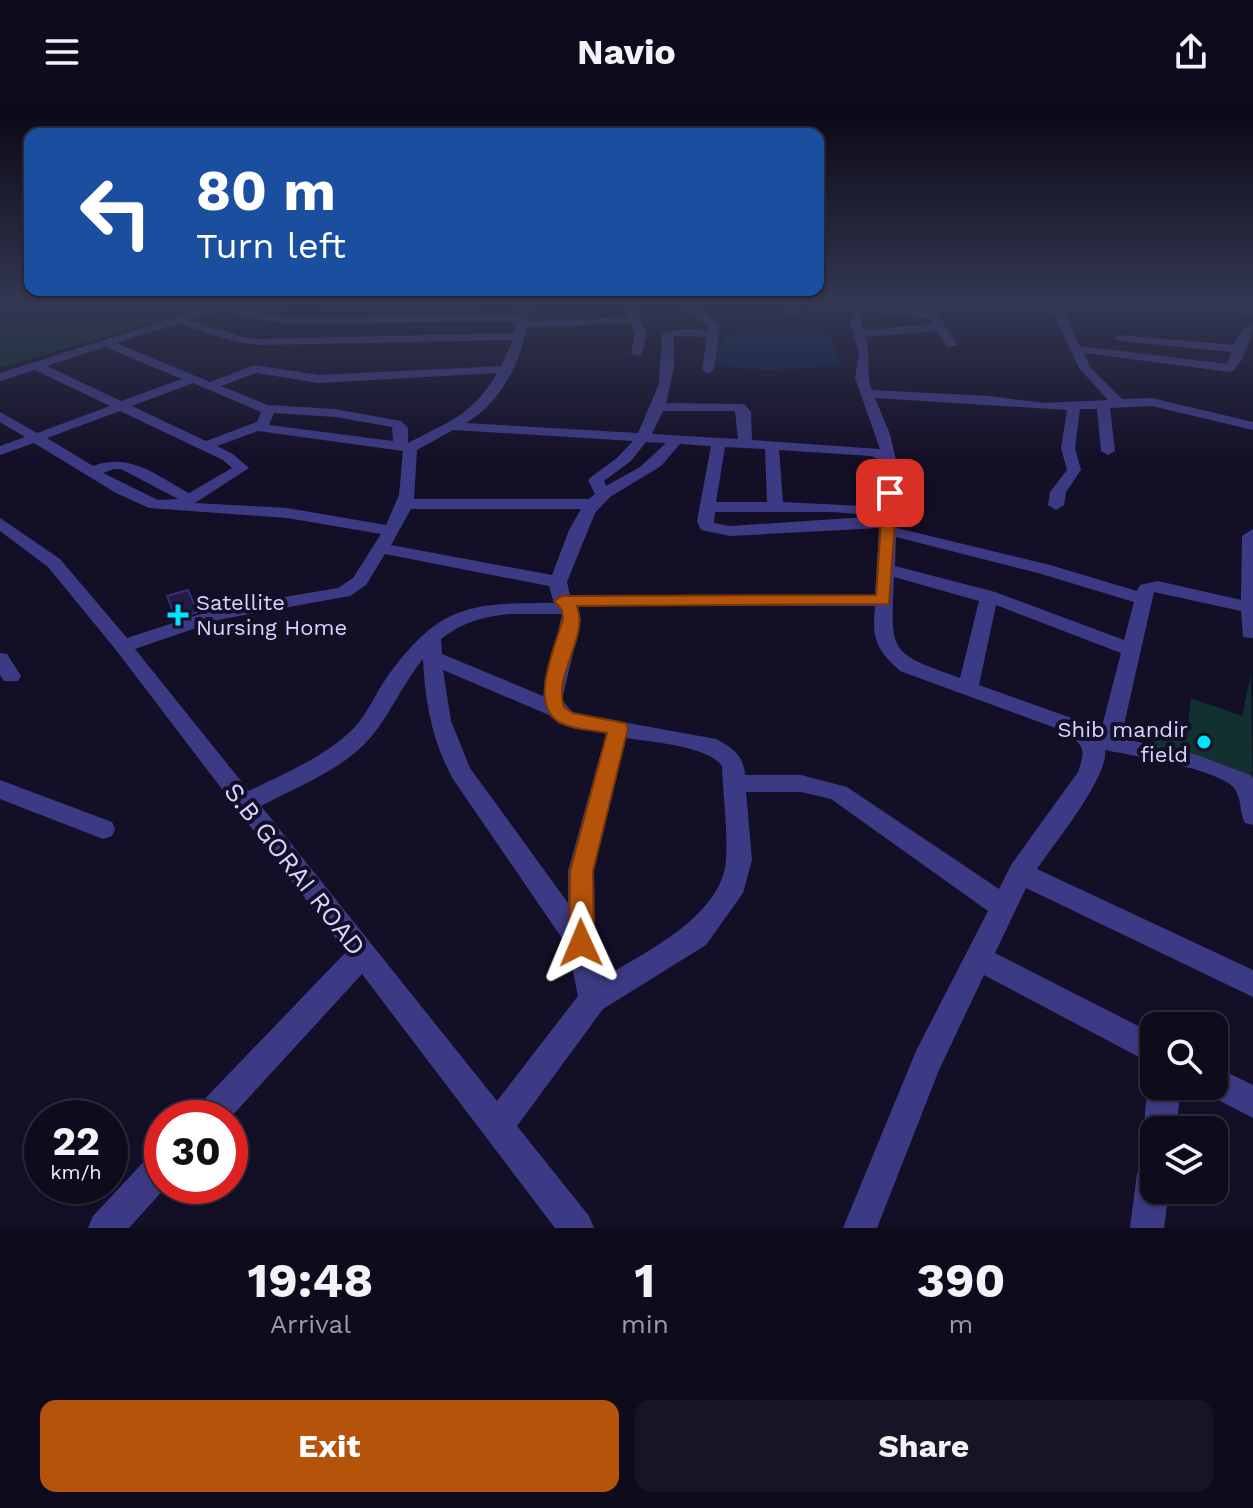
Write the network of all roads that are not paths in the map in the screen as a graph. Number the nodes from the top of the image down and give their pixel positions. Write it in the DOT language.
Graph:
graph roads {
  1 [pos="63,355"];
  2 [pos="136,355"];
  3 [pos="287,355"];
  4 [pos="510,355"];
  5 [pos="670,355"];
  6 [pos="711,355"];
  7 [pos="864,355"];
  8 [pos="1080,355"];
  9 [pos="1129,355"];
  10 [pos="1235,355"];
  11 [pos="35,365"];
  12 [pos="264,369"];
  13 [pos="505,369"];
  14 [pos="708,370"];
  15 [pos="0,377"];
  16 [pos="193,379"];
  17 [pos="210,386"];
  18 [pos="868,394"];
  19 [pos="1110,404"];
  20 [pos="121,406"];
  21 [pos="655,407"];
  22 [pos="1074,407"];
  23 [pos="266,409"];
  24 [pos="0,416"];
  25 [pos="262,425"];
  26 [pos="450,426"];
  27 [pos="1253,426"];
  28 [pos="643,436"];
  29 [pos="36,438"];
  30 [pos="676,439"];
  31 [pos="719,441"];
  32 [pos="745,443"];
  33 [pos="772,445"];
  34 [pos="205,446"];
  35 [pos="405,447"];
  36 [pos="0,451"];
  37 [pos="1108,451"];
  38 [pos="889,459"];
  39 [pos="92,472"];
  40 [pos="598,500"];
  41 [pos="184,503"];
  42 [pos="404,504"];
  43 [pos="1056,505"];
  44 [pos="707,507"];
  45 [pos="775,507"];
  46 [pos="887,522"];
  47 [pos="0,523"];
  48 [pos="390,531"];
  49 [pos="1253,534"];
  50 [pos="380,548"];
  51 [pos="885,569"];
  52 [pos="514,574"];
  53 [pos="989,596"];
  54 [pos="564,597"];
  55 [pos="1144,599"];
  56 [pos="884,600"];
  57 [pos="1248,607"];
  58 [pos="504,610"];
  59 [pos="1250,633"];
  60 [pos="123,646"];
  61 [pos="432,647"];
  62 [pos="1132,650"];
  63 [pos="968,689"];
  64 [pos="556,710"];
  65 [pos="618,728"];
  66 [pos="1099,741"];
  67 [pos="734,784"];
  68 [pos="0,789"];
  69 [pos="244,804"];
  70 [pos="1253,816"];
  71 [pos="103,829"];
  72 [pos="1020,873"];
  73 [pos="1005,908"];
  74 [pos="581,943"];
  75 [pos="362,954"];
  76 [pos="978,958"];
  77 [pos="1253,984"];
  78 [pos="593,999"];
  79 [pos="1140,1043"];
  80 [pos="1228,1089"];
  81 [pos="225,1100"];
  82 [pos="1253,1102"];
  83 [pos="497,1127"];
  84 [pos="144,1186"];
  85 [pos="1150,1204"];
  86 [pos="105,1228"];
  87 [pos="577,1228"];
  88 [pos="860,1228"];
  89 [pos="1147,1228"];
  1 -- 11 [label="street"];
  2 -- 16 [label="street"];
  3 -- 12 [label="street"];
  4 -- 13 [label="street"];
  5 -- 21 [label="street"];
  6 -- 14 [label="street"];
  7 -- 18 [label="street"];
  8 -- 19 [label="street"];
  9 -- 10 [label="street"];
  11 -- 15 [label="street"];
  11 -- 20 [label="street"];
  12 -- 13 [label="street"];
  12 -- 17 [label="street"];
  13 -- 26 [label="street"];
  16 -- 17 [label="street"];
  16 -- 20 [label="street"];
  17 -- 23 [label="street"];
  18 -- 22 [label="street"];
  18 -- 38 [label="street"];
  19 -- 22 [label="street"];
  19 -- 27 [label="street"];
  19 -- 37 [label="street"];
  20 -- 29 [label="street"];
  20 -- 34 [label="street"];
  21 -- 28 [label="street"];
  21 -- 32 [label="street"];
  22 -- 43 [label="street"];
  23 -- 25 [label="street"];
  23 -- 35 [label="street"];
  24 -- 29 [label="street"];
  25 -- 34 [label="street"];
  25 -- 35 [label="street"];
  26 -- 28 [label="street"];
  26 -- 35 [label="street"];
  28 -- 30 [label="street"];
  28 -- 40 [label="street"];
  29 -- 36 [label="street"];
  29 -- 39 [label="street"];
  30 -- 31 [label="street"];
  30 -- 40 [label="street"];
  31 -- 32 [label="street"];
  31 -- 44 [label="street"];
  32 -- 33 [label="street"];
  33 -- 38 [label="street"];
  33 -- 45 [label="street"];
  34 -- 41 [label="street"];
  35 -- 42 [label="street"];
  38 -- 46 [label="street"];
  39 -- 41 [label="street"];
  39 -- 41 [label="street"];
  40 -- 42 [label="street"];
  40 -- 54 [label="street"];
  41 -- 48 [label="street"];
  42 -- 48 [label="street"];
  44 -- 45 [label="street"];
  44 -- 46 [label="street"];
  45 -- 46 [label="street"];
  46 -- 51 [label="street"];
  46 -- 55 [label="street"];
  47 -- 60 [label="street, S.B GORAI ROAD"];
  48 -- 50 [label="street"];
  49 -- 57 [label="street"];
  50 -- 52 [label="street"];
  50 -- 60 [label="street"];
  51 -- 53 [label="street"];
  51 -- 56 [label="street"];
  52 -- 54 [label="street"];
  52 -- 58 [label="street"];
  53 -- 62 [label="street"];
  53 -- 63 [label="street"];
  54 -- 56 [label="street"];
  54 -- 58 [label="street"];
  54 -- 64 [label="street"];
  55 -- 57 [label="street"];
  55 -- 62 [label="street"];
  56 -- 63 [label="street"];
  57 -- 59 [label="street"];
  58 -- 61 [label="street"];
  60 -- 69 [label="street, S.B GORAI ROAD"];
  61 -- 64 [label="street"];
  61 -- 69 [label="street"];
  61 -- 74 [label="street"];
  62 -- 66 [label="street"];
  63 -- 66 [label="street"];
  64 -- 65 [label="street"];
  65 -- 67 [label="street"];
  65 -- 74 [label="street"];
  66 -- 70 [label="street"];
  66 -- 72 [label="street"];
  67 -- 73 [label="street"];
  67 -- 78 [label="street"];
  68 -- 71 [label="street"];
  69 -- 75 [label="street, S.B GORAI ROAD"];
  72 -- 73 [label="street"];
  72 -- 77 [label="street"];
  73 -- 76 [label="street"];
  74 -- 78 [label="street"];
  75 -- 81 [label="street"];
  75 -- 83 [label="street, S.B GORAI ROAD"];
  76 -- 79 [label="street"];
  76 -- 88 [label="street"];
  78 -- 83 [label="street"];
  80 -- 82 [label="street"];
  83 -- 87 [label="street, S.B GORAI ROAD"];
  84 -- 86 [label="street"];
  85 -- 89 [label="street"];
}
